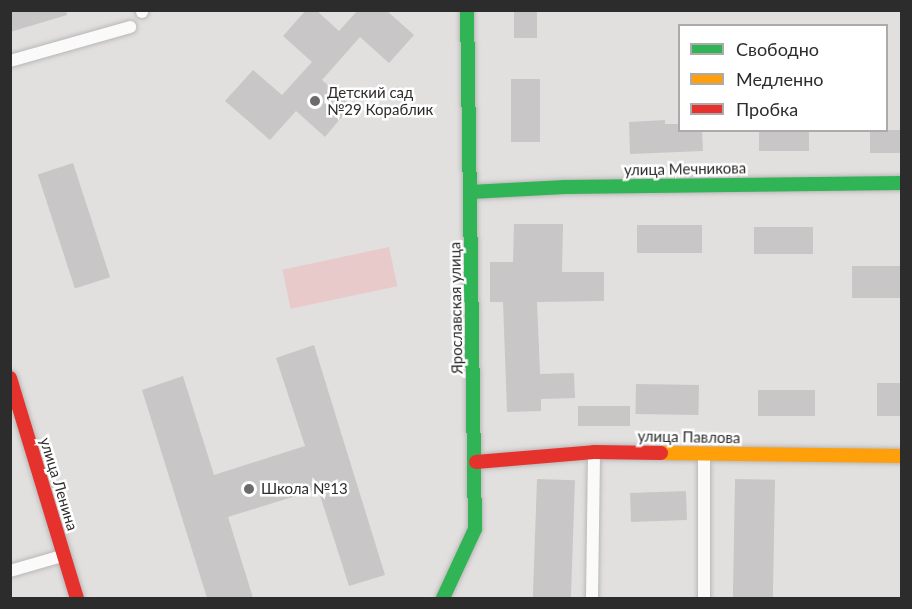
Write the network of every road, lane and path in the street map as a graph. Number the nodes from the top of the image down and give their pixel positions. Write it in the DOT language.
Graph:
graph roads {
  1 [pos="467,10"];
  2 [pos="130,27"];
  3 [pos="10,62"];
  4 [pos="902,183"];
  5 [pos="470,192"];
  6 [pos="10,378"];
  7 [pos="594,452"];
  8 [pos="704,454"];
  9 [pos="902,456"];
  10 [pos="476,462"];
  11 [pos="63,555"];
  12 [pos="10,571"];
  13 [pos="77,598"];
  14 [pos="443,598"];
  15 [pos="592,598"];
  16 [pos="704,598"];
  1 -- 5 [label="street, Ярославская улица"];
  2 -- 3 [label="lane"];
  4 -- 5 [label="street, улица Мечникова"];
  5 -- 10 [label="street, Ярославская улица"];
  6 -- 11 [label="street, улица Ленина"];
  7 -- 8 [label="street, улица Павлова"];
  7 -- 10 [label="street, улица Павлова"];
  7 -- 15 [label="lane"];
  8 -- 9 [label="street, улица Павлова"];
  8 -- 16 [label="lane"];
  10 -- 14 [label="street, Ярославская улица"];
  11 -- 12 [label="lane"];
  11 -- 13 [label="street, улица Ленина"];
}
